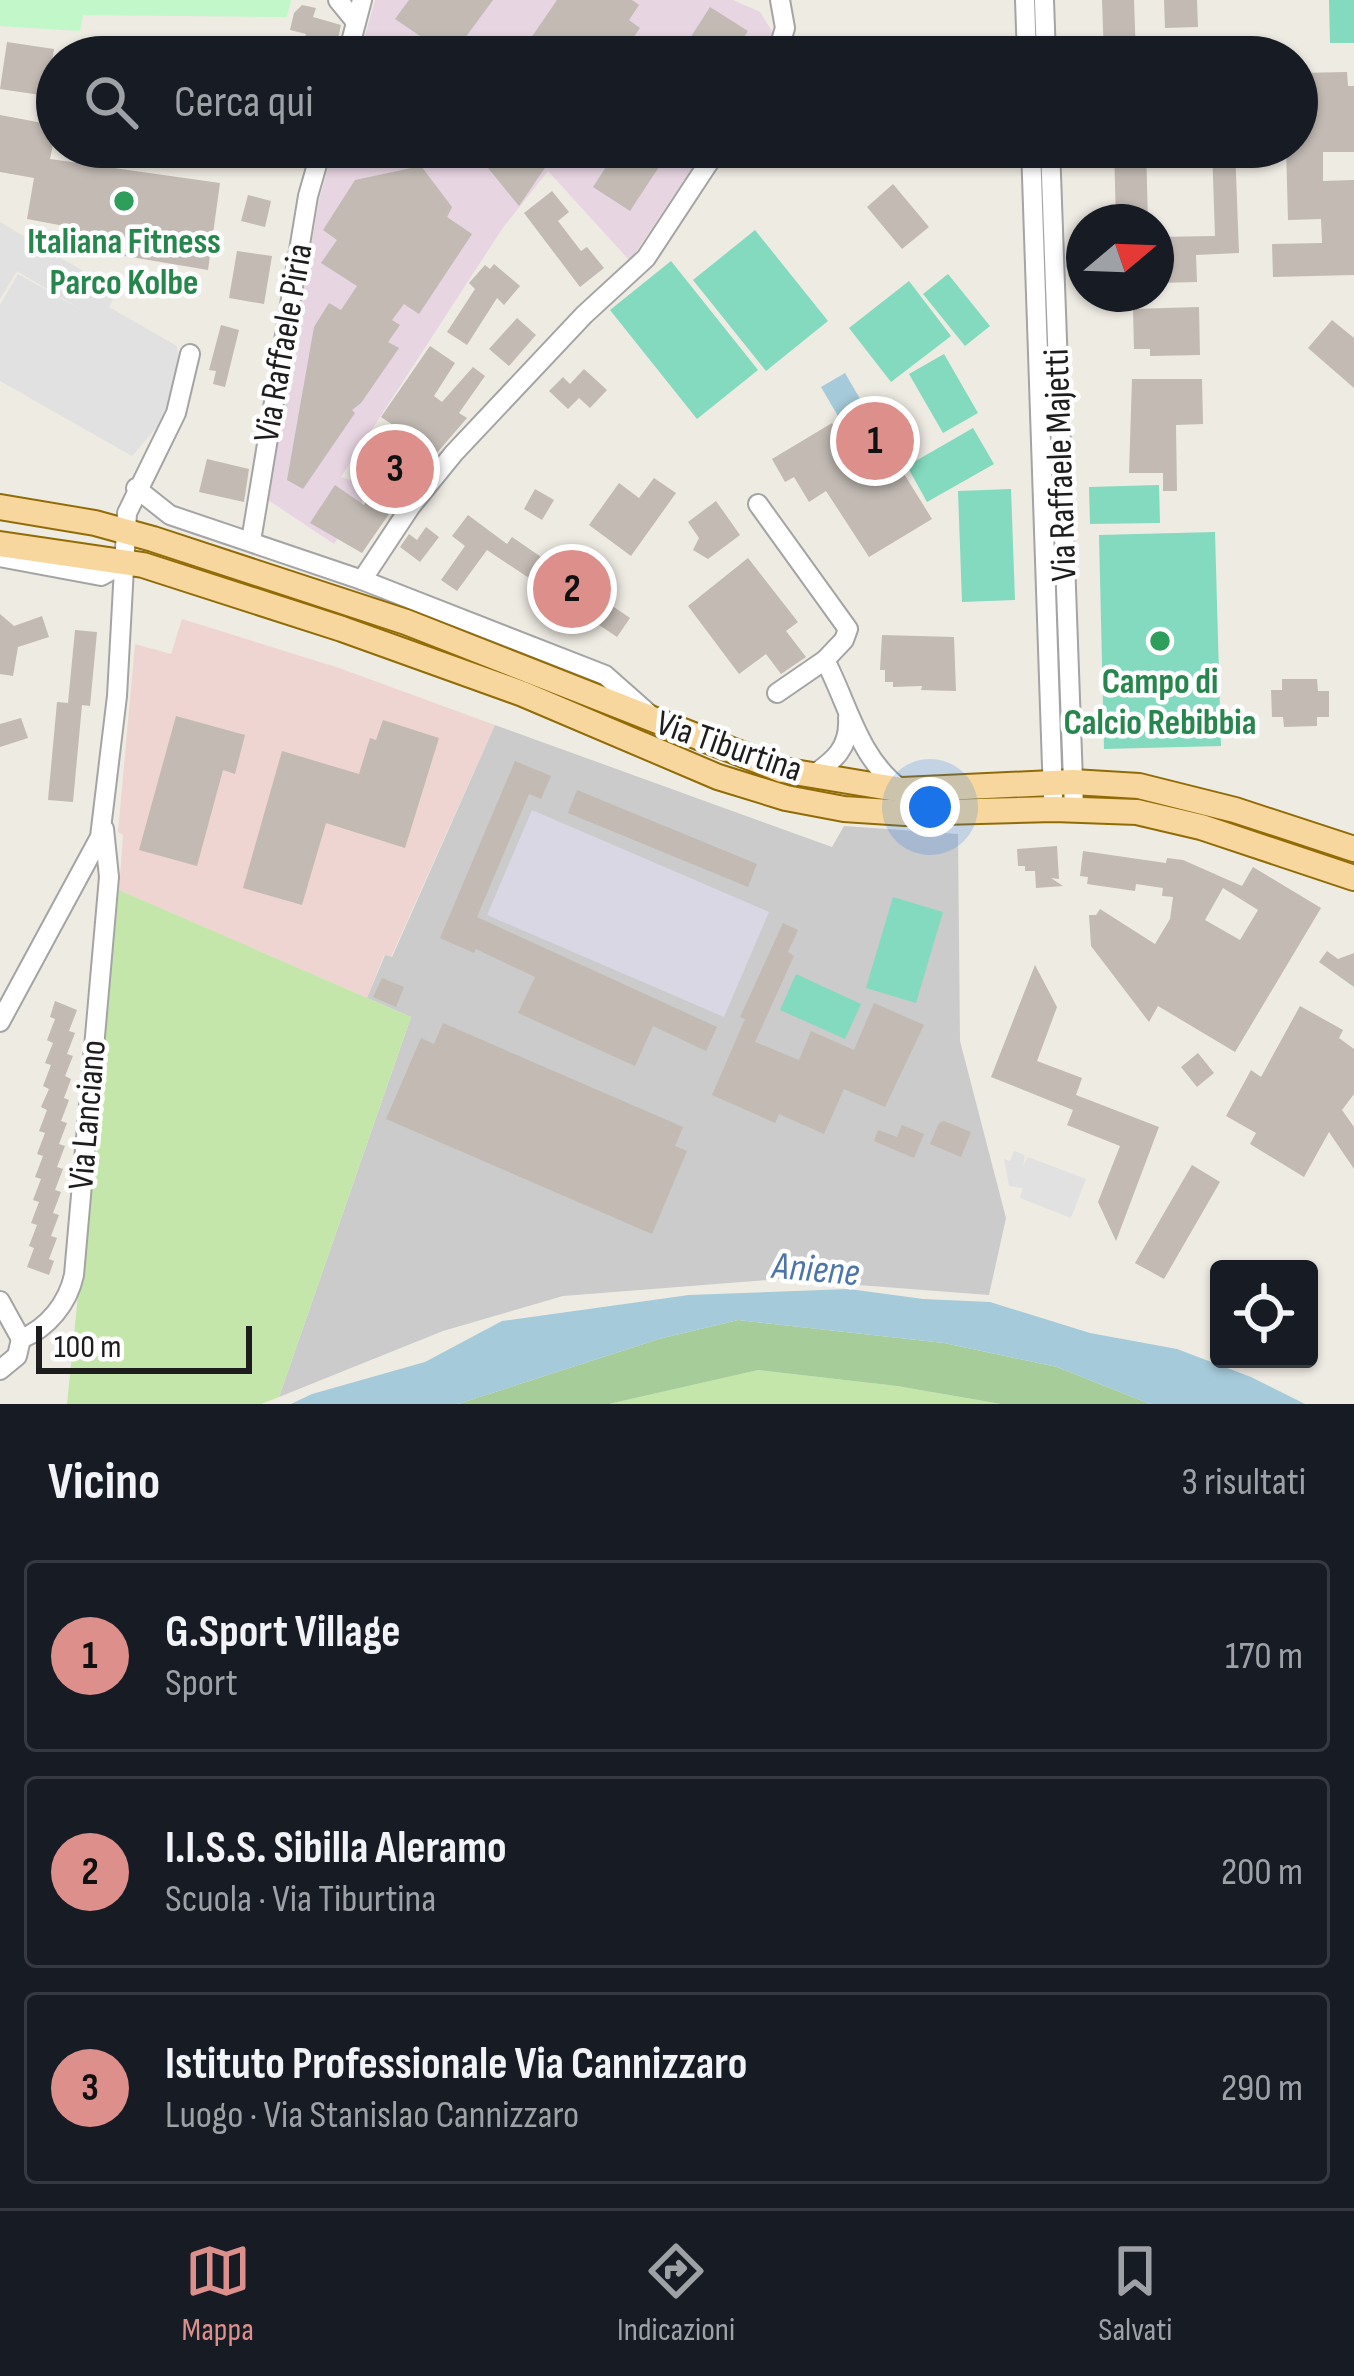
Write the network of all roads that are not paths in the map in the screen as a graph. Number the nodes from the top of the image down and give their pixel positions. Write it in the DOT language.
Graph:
graph roads {
  1 [pos="338,0"];
  2 [pos="362,0"];
  3 [pos="780,0"];
  4 [pos="1025,0"];
  5 [pos="1044,0"];
  6 [pos="356,22"];
  7 [pos="352,36"];
  8 [pos="783,36"];
  9 [pos="1026,36"];
  10 [pos="1045,36"];
  11 [pos="316,168"];
  12 [pos="705,168"];
  13 [pos="1041,168"];
  14 [pos="1043,249"];
  15 [pos="190,354"];
  16 [pos="136,488"];
  17 [pos="758,504"];
  18 [pos="0,507"];
  19 [pos="125,532"];
  20 [pos="251,541"];
  21 [pos="0,544"];
  22 [pos="0,557"];
  23 [pos="125,563"];
  24 [pos="362,580"];
  25 [pos="825,660"];
  26 [pos="777,693"];
  27 [pos="846,707"];
  28 [pos="1071,707"];
  29 [pos="1049,708"];
  30 [pos="662,725"];
  31 [pos="810,777"];
  32 [pos="902,790"];
  33 [pos="1063,796"];
  34 [pos="103,825"];
  35 [pos="1354,849"];
  36 [pos="1352,877"];
  37 [pos="0,1022"];
  38 [pos="0,1301"];
  39 [pos="21,1339"];
  40 [pos="0,1370"];
  1 -- 6 [label="street"];
  2 -- 6 [label="street"];
  3 -- 8 [label="street"];
  4 -- 9 [label="street"];
  5 -- 10 [label="street"];
  6 -- 7 [label="street"];
  11 -- 20 [label="street, Via Raffaele Piria"];
  12 -- 24 [label="street"];
  13 -- 14 [label="street, Via Raffaele Majetti"];
  14 -- 28 [label="street, Via Raffaele Majetti"];
  14 -- 29 [label="street, Via Raffaele Majetti"];
  15 -- 16 [label="street, Via Lanciano"];
  16 -- 19 [label="street, Via Lanciano"];
  16 -- 20 [label="street, Via Tiburtina"];
  17 -- 25 [label="street"];
  18 -- 19 [label="main road, Via Tiburtina"];
  19 -- 23 [label="street, Via Lanciano"];
  19 -- 30 [label="main road, Via Tiburtina"];
  20 -- 24 [label="street, Via Tiburtina"];
  21 -- 23 [label="main road, Via Tiburtina"];
  22 -- 23 [label="street, Via Tiburtina"];
  23 -- 33 [label="main road, Via Tiburtina"];
  23 -- 34 [label="street, Via Lanciano"];
  24 -- 30 [label="street, Via Tiburtina"];
  25 -- 26 [label="street"];
  25 -- 27 [label="street"];
  27 -- 31 [label="street"];
  27 -- 32 [label="street"];
  28 -- 29 [label="street"];
  28 -- 33 [label="street, Via Raffaele Majetti"];
  29 -- 33 [label="street, Via Raffaele Majetti"];
  30 -- 31 [label="main road, Via Tiburtina"];
  31 -- 32 [label="main road, Via Tiburtina"];
  32 -- 33 [label="main road, Via Tiburtina"];
  33 -- 35 [label="main road, Via Tiburtina"];
  33 -- 36 [label="main road"];
  34 -- 37 [label="street, Via Lanciano"];
  34 -- 39 [label="street, Via Lanciano"];
  38 -- 39 [label="street"];
  39 -- 40 [label="street, Via Lanciano"];
}
